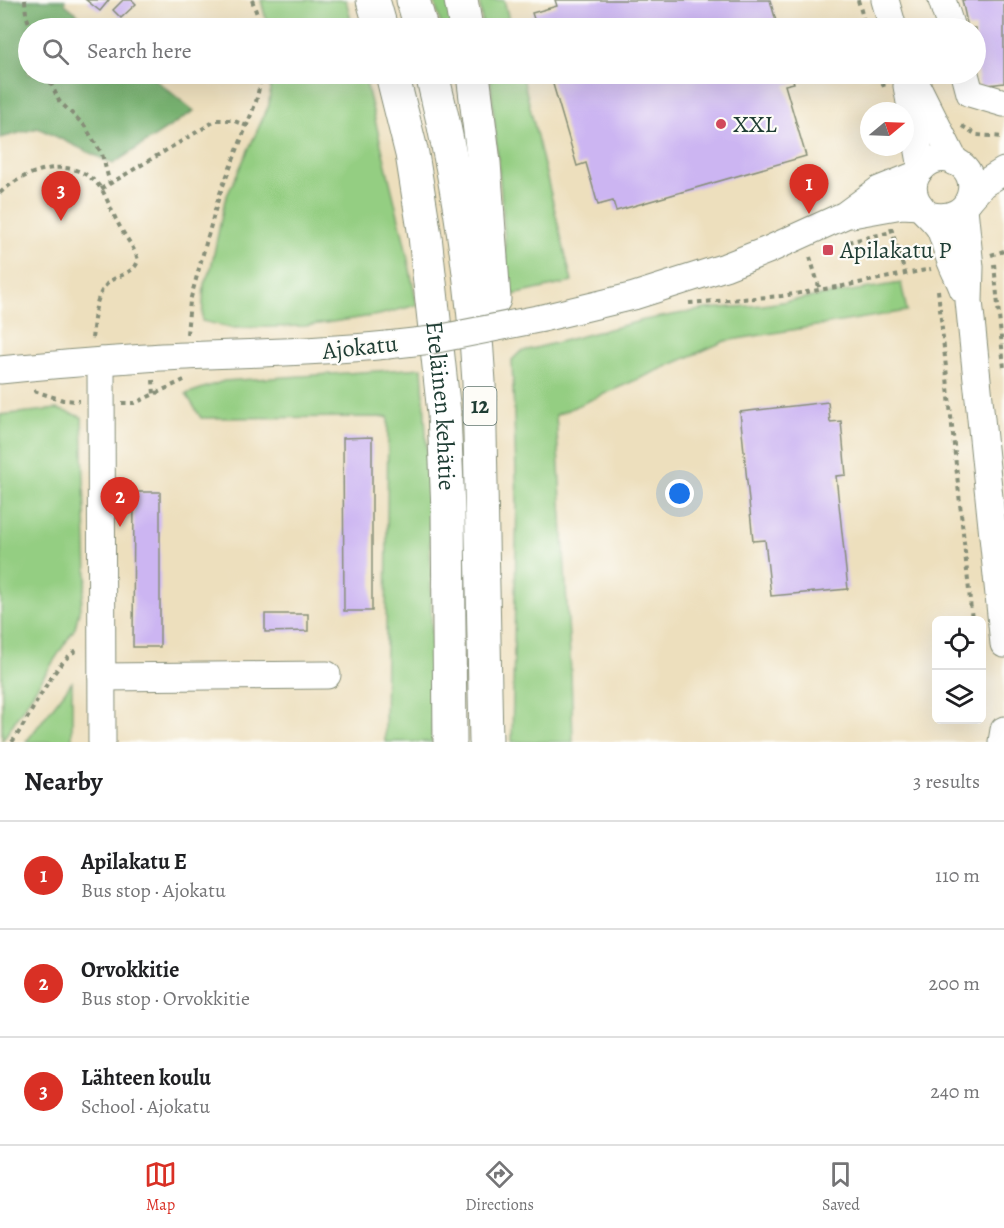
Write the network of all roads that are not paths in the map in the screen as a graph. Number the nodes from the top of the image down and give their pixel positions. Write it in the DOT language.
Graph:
graph roads {
  1 [pos="373,0"];
  2 [pos="413,0"];
  3 [pos="461,0"];
  4 [pos="885,0"];
  5 [pos="942,0"];
  6 [pos="378,18"];
  7 [pos="418,18"];
  8 [pos="464,18"];
  9 [pos="890,18"];
  10 [pos="948,18"];
  11 [pos="394,84"];
  12 [pos="434,84"];
  13 [pos="474,84"];
  14 [pos="906,84"];
  15 [pos="916,84"];
  16 [pos="967,84"];
  17 [pos="1004,103"];
  18 [pos="1004,163"];
  19 [pos="961,166"];
  20 [pos="1004,171"];
  21 [pos="919,172"];
  22 [pos="967,204"];
  23 [pos="924,210"];
  24 [pos="845,215"];
  25 [pos="969,301"];
  26 [pos="96,350"];
  27 [pos="0,370"];
  28 [pos="995,487"];
  29 [pos="1004,644"];
  30 [pos="327,675"];
  31 [pos="102,677"];
  32 [pos="1004,730"];
  33 [pos="102,742"];
  34 [pos="450,742"];
  35 [pos="488,742"];
  36 [pos="1002,742"];
  1 -- 6 [label="highway"];
  2 -- 7 [label="highway"];
  3 -- 8 [label="highway"];
  4 -- 9 [label="street"];
  5 -- 10 [label="street"];
  11 -- 34 [label="highway, Eteläinen kehätie / 12"];
  12 -- 35 [label="highway, Eteläinen kehätie / 12"];
  13 -- 35 [label="highway"];
  14 -- 21 [label="street"];
  15 -- 19 [label="street"];
  16 -- 17 [label="street"];
  18 -- 19 [label="street"];
  19 -- 21 [label="street"];
  19 -- 22 [label="street"];
  20 -- 22 [label="street"];
  21 -- 23 [label="street"];
  21 -- 24 [label="street, Ajokatu"];
  22 -- 23 [label="street"];
  22 -- 25 [label="street"];
  23 -- 24 [label="street, Ajokatu"];
  23 -- 25 [label="street"];
  24 -- 26 [label="street, Ajokatu, bridge"];
  25 -- 28 [label="street"];
  26 -- 27 [label="street, Ajokatu"];
  26 -- 31 [label="street"];
  28 -- 29 [label="street"];
  30 -- 31 [label="street"];
  31 -- 33 [label="street"];
  32 -- 36 [label="street"];
}
